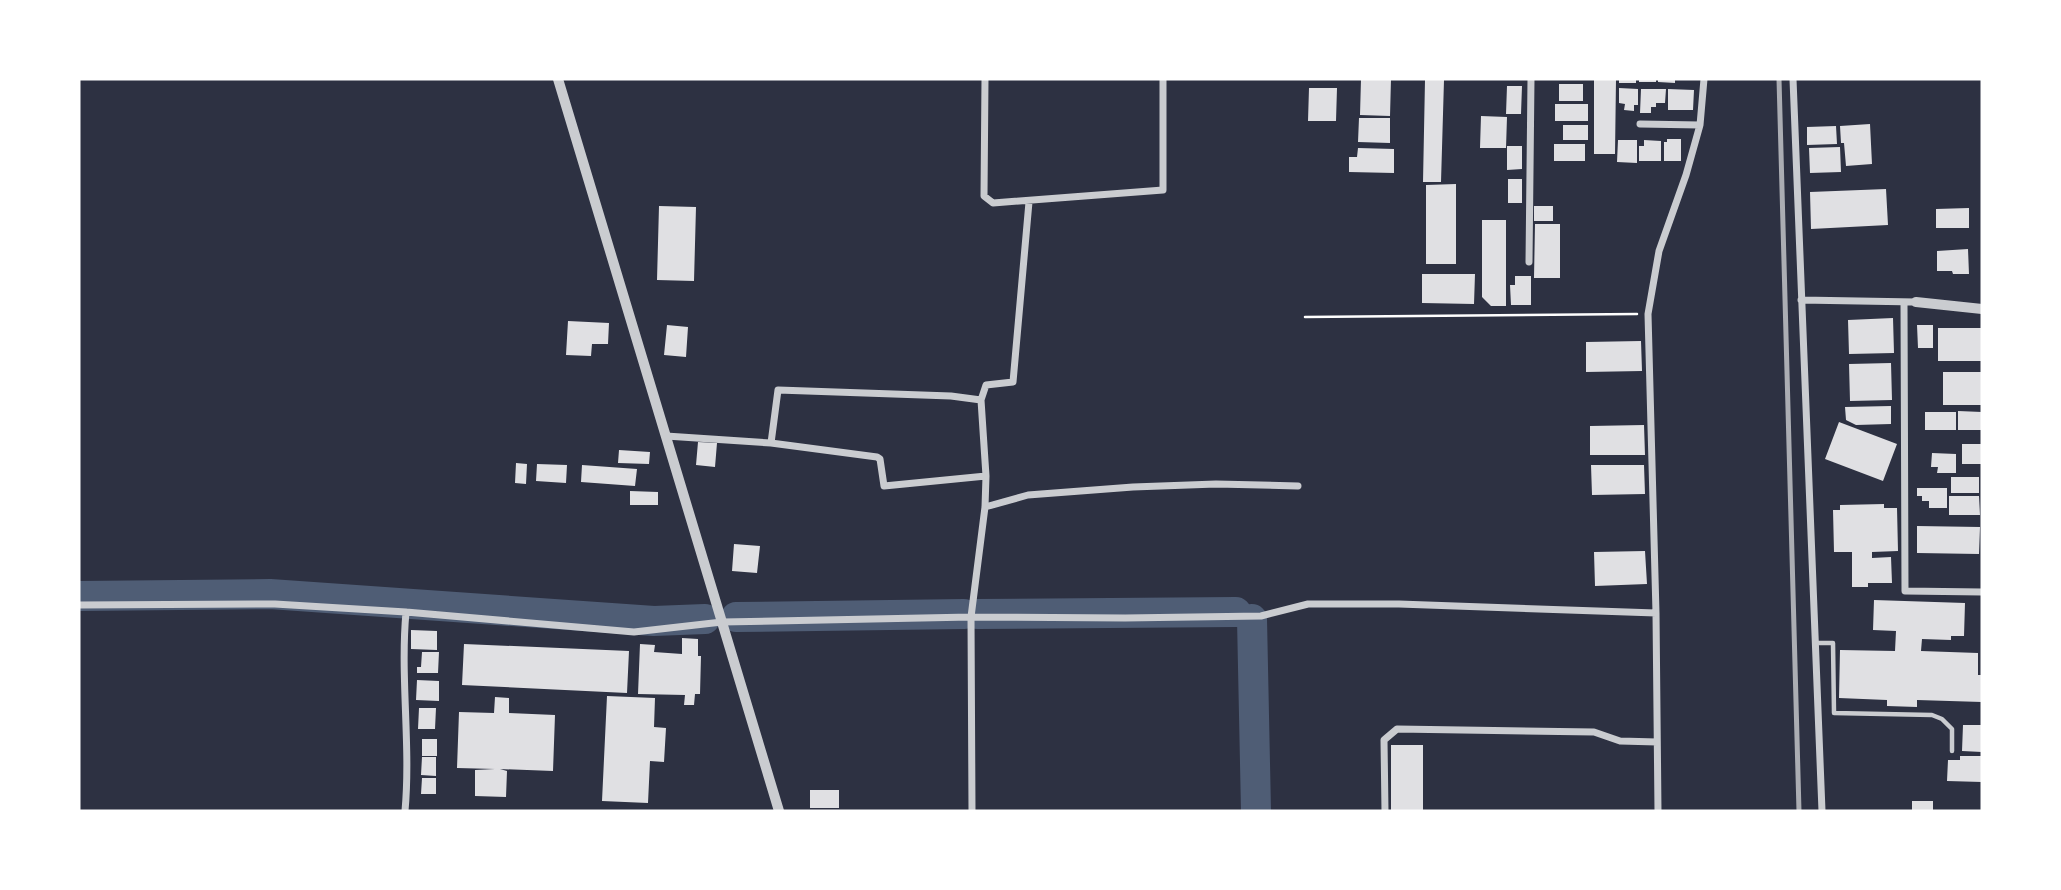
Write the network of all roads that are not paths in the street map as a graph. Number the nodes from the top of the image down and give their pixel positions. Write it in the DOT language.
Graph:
graph roads {
  1 [pos="558,79"];
  2 [pos="985,79"];
  3 [pos="1163,79"];
  4 [pos="1531,79"];
  5 [pos="1704,79"];
  6 [pos="1793,79"];
  7 [pos="1640,124"];
  8 [pos="1700,125"];
  9 [pos="1029,202"];
  10 [pos="1529,262"];
  11 [pos="1801,300"];
  12 [pos="1904,302"];
  13 [pos="1916,302"];
  14 [pos="1982,309"];
  15 [pos="981,400"];
  16 [pos="666,436"];
  17 [pos="771,443"];
  18 [pos="986,476"];
  19 [pos="1298,485"];
  20 [pos="985,507"];
  21 [pos="1982,592"];
  22 [pos="79,605"];
  23 [pos="406,612"];
  24 [pos="1657,613"];
  25 [pos="971,617"];
  26 [pos="722,622"];
  27 [pos="1815,643"];
  28 [pos="1834,701"];
  29 [pos="1817,702"];
  30 [pos="1657,742"];
  31 [pos="1952,751"];
  32 [pos="405,811"];
  33 [pos="779,811"];
  34 [pos="972,811"];
  35 [pos="1385,811"];
  36 [pos="1658,811"];
  37 [pos="1822,811"];
  1 -- 16 [label="street"];
  2 -- 9 [label="street"];
  3 -- 9 [label="street"];
  4 -- 10 [label="street"];
  5 -- 8 [label="street"];
  6 -- 11 [label="street"];
  7 -- 8 [label="street"];
  8 -- 24 [label="street"];
  9 -- 15 [label="street"];
  11 -- 12 [label="street"];
  11 -- 27 [label="street"];
  12 -- 13 [label="street"];
  12 -- 21 [label="street"];
  13 -- 14 [label="street"];
  15 -- 17 [label="street"];
  15 -- 18 [label="street"];
  16 -- 17 [label="street"];
  16 -- 26 [label="street"];
  17 -- 18 [label="street"];
  18 -- 20 [label="street"];
  19 -- 20 [label="street"];
  20 -- 25 [label="street"];
  22 -- 23 [label="street"];
  23 -- 26 [label="street"];
  23 -- 32 [label="street"];
  24 -- 25 [label="street"];
  24 -- 30 [label="street"];
  25 -- 26 [label="street"];
  25 -- 34 [label="street"];
  26 -- 33 [label="street"];
  27 -- 28 [label="lane"];
  27 -- 29 [label="street"];
  28 -- 29 [label="lane"];
  28 -- 31 [label="lane"];
  29 -- 37 [label="street"];
  30 -- 35 [label="street"];
  30 -- 36 [label="street"];
}
